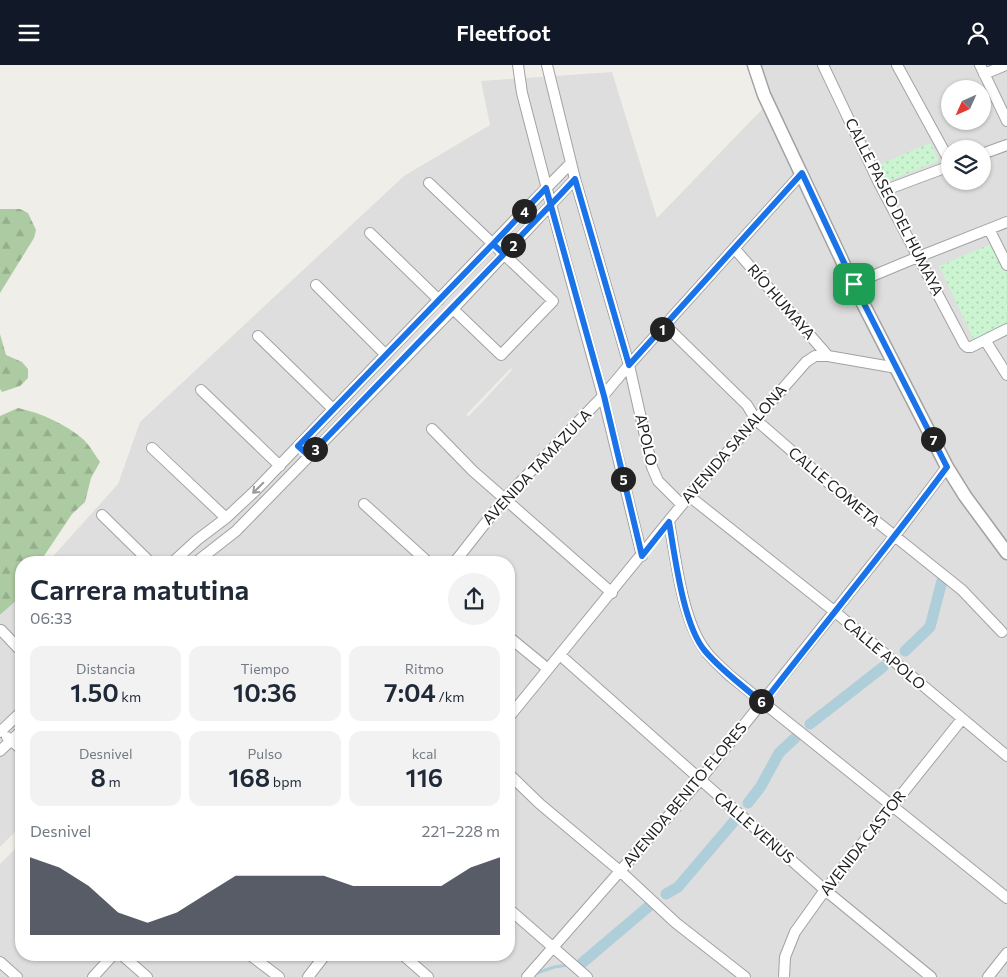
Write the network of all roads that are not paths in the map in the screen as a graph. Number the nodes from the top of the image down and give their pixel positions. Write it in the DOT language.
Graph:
graph roads {
  1 [pos="518,65"];
  2 [pos="547,65"];
  3 [pos="754,65"];
  4 [pos="824,65"];
  5 [pos="897,65"];
  6 [pos="1006,65"];
  7 [pos="982,70"];
  8 [pos="1007,121"];
  9 [pos="1007,145"];
  10 [pos="941,146"];
  11 [pos="991,151"];
  12 [pos="572,163"];
  13 [pos="941,169"];
  14 [pos="802,173"];
  15 [pos="575,179"];
  16 [pos="429,183"];
  17 [pos="546,188"];
  18 [pos="883,191"];
  19 [pos="551,204"];
  20 [pos="513,222"];
  21 [pos="1007,222"];
  22 [pos="988,229"];
  23 [pos="370,233"];
  24 [pos="523,233"];
  25 [pos="493,244"];
  26 [pos="734,248"];
  27 [pos="504,254"];
  28 [pos="918,257"];
  29 [pos="1007,265"];
  30 [pos="854,284"];
  31 [pos="316,285"];
  32 [pos="439,300"];
  33 [pos="453,309"];
  34 [pos="665,325"];
  35 [pos="1007,329"];
  36 [pos="258,336"];
  37 [pos="985,340"];
  38 [pos="386,355"];
  39 [pos="828,356"];
  40 [pos="629,365"];
  41 [pos="897,368"];
  42 [pos="1007,375"];
  43 [pos="201,390"];
  44 [pos="604,396"];
  45 [pos="333,409"];
  46 [pos="756,420"];
  47 [pos="432,429"];
  48 [pos="298,446"];
  49 [pos="152,448"];
  50 [pos="309,456"];
  51 [pos="280,465"];
  52 [pos="947,467"];
  53 [pos="689,496"];
  54 [pos="505,498"];
  55 [pos="364,504"];
  56 [pos="682,505"];
  57 [pos="102,515"];
  58 [pos="226,518"];
  59 [pos="669,522"];
  60 [pos="894,537"];
  61 [pos="1007,553"];
  62 [pos="144,556"];
  63 [pos="180,556"];
  64 [pos="204,556"];
  65 [pos="421,556"];
  66 [pos="459,556"];
  67 [pos="642,556"];
  68 [pos="612,593"];
  69 [pos="834,611"];
  70 [pos="1,630"];
  71 [pos="1002,632"];
  72 [pos="515,642"];
  73 [pos="15,645"];
  74 [pos="560,655"];
  75 [pos="548,669"];
  76 [pos="763,703"];
  77 [pos="515,710"];
  78 [pos="15,718"];
  79 [pos="962,719"];
  80 [pos="0,732"];
  81 [pos="15,737"];
  82 [pos="11,741"];
  83 [pos="15,744"];
  84 [pos="0,751"];
  85 [pos="1007,756"];
  86 [pos="515,779"];
  87 [pos="700,780"];
  88 [pos="891,806"];
  89 [pos="620,871"];
  90 [pos="825,890"];
  91 [pos="1007,898"];
  92 [pos="515,914"];
  93 [pos="553,948"];
  94 [pos="1007,953"];
  95 [pos="108,961"];
  96 [pos="129,961"];
  97 [pos="258,961"];
  98 [pos="320,961"];
  99 [pos="410,961"];
  100 [pos="0,962"];
  101 [pos="17,977"];
  102 [pos="94,977"];
  103 [pos="147,977"];
  104 [pos="278,977"];
  105 [pos="308,977"];
  106 [pos="428,977"];
  107 [pos="527,977"];
  108 [pos="587,977"];
  109 [pos="745,977"];
  110 [pos="784,977"];
  111 [pos="931,977"];
  112 [pos="988,977"];
  1 -- 17 [label="street"];
  2 -- 12 [label="street, APOLO"];
  3 -- 14 [label="street"];
  4 -- 18 [label="street, CALLE PASEO DEL HUMAYA"];
  5 -- 10 [label="street"];
  6 -- 7 [label="street"];
  7 -- 8 [label="street"];
  9 -- 11 [label="street"];
  12 -- 15 [label="street, APOLO"];
  12 -- 17 [label="street"];
  13 -- 18 [label="street"];
  14 -- 26 [label="street, AVENIDA TAMAZULA"];
  14 -- 30 [label="street"];
  15 -- 19 [label="street"];
  15 -- 40 [label="street, APOLO"];
  16 -- 25 [label="street"];
  17 -- 19 [label="street"];
  17 -- 20 [label="street"];
  18 -- 28 [label="street, CALLE PASEO DEL HUMAYA"];
  19 -- 24 [label="street"];
  19 -- 44 [label="street"];
  20 -- 24 [label="street"];
  20 -- 25 [label="street"];
  21 -- 22 [label="street"];
  22 -- 28 [label="street"];
  22 -- 29 [label="street"];
  23 -- 32 [label="street"];
  24 -- 27 [label="street"];
  25 -- 27 [label="street"];
  25 -- 32 [label="street"];
  26 -- 34 [label="street, AVENIDA TAMAZULA"];
  26 -- 39 [label="street, RÍO HUMAYA"];
  27 -- 33 [label="street"];
  27 -- 33 [label="street"];
  28 -- 30 [label="street"];
  28 -- 37 [label="street, CALLE PASEO DEL HUMAYA"];
  30 -- 41 [label="street"];
  31 -- 38 [label="street"];
  32 -- 38 [label="street"];
  33 -- 50 [label="street"];
  34 -- 40 [label="street, AVENIDA TAMAZULA"];
  34 -- 46 [label="street, CALLE COMETA"];
  35 -- 37 [label="street"];
  36 -- 45 [label="street"];
  37 -- 42 [label="street"];
  38 -- 45 [label="street"];
  39 -- 41 [label="street, AVENIDA SANALONA"];
  39 -- 46 [label="street, AVENIDA SANALONA"];
  40 -- 44 [label="street, AVENIDA TAMAZULA"];
  40 -- 56 [label="street, APOLO"];
  41 -- 52 [label="street"];
  43 -- 51 [label="street"];
  44 -- 54 [label="street, AVENIDA TAMAZULA"];
  44 -- 67 [label="street"];
  45 -- 48 [label="street"];
  46 -- 53 [label="street, AVENIDA SANALONA"];
  46 -- 60 [label="street, CALLE COMETA"];
  47 -- 54 [label="street"];
  48 -- 50 [label="street"];
  48 -- 51 [label="street"];
  49 -- 58 [label="street"];
  50 -- 64 [label="street"];
  51 -- 58 [label="street, one-way"];
  52 -- 60 [label="street, AVENIDA BENITO FLORES"];
  52 -- 61 [label="street"];
  53 -- 56 [label="street, AVENIDA SANALONA"];
  53 -- 69 [label="street, CALLE APOLO"];
  54 -- 66 [label="street, AVENIDA TAMAZULA"];
  54 -- 68 [label="street"];
  55 -- 65 [label="street"];
  56 -- 59 [label="street, AVENIDA SANALONA"];
  57 -- 62 [label="street"];
  58 -- 63 [label="street"];
  59 -- 67 [label="street, AVENIDA SANALONA"];
  59 -- 76 [label="street"];
  60 -- 69 [label="street, AVENIDA BENITO FLORES"];
  60 -- 71 [label="street, CALLE COMETA"];
  67 -- 68 [label="street, AVENIDA SANALONA"];
  68 -- 74 [label="street, AVENIDA SANALONA"];
  69 -- 76 [label="street, AVENIDA BENITO FLORES"];
  69 -- 79 [label="street, CALLE APOLO"];
  70 -- 73 [label="street"];
  72 -- 75 [label="street"];
  74 -- 75 [label="street, AVENIDA SANALONA"];
  74 -- 87 [label="street, CALLE VENUS"];
  75 -- 77 [label="street, AVENIDA SANALONA"];
  76 -- 87 [label="street, AVENIDA BENITO FLORES"];
  76 -- 88 [label="street"];
  78 -- 80 [label="street"];
  79 -- 85 [label="street, CALLE APOLO"];
  79 -- 88 [label="street, AVENIDA CASTOR"];
  80 -- 82 [label="street"];
  81 -- 82 [label="street"];
  82 -- 83 [label="street"];
  82 -- 84 [label="street"];
  86 -- 89 [label="street"];
  87 -- 89 [label="street, AVENIDA BENITO FLORES"];
  87 -- 90 [label="street, CALLE VENUS"];
  88 -- 90 [label="street, AVENIDA CASTOR"];
  88 -- 91 [label="street"];
  89 -- 93 [label="street, AVENIDA BENITO FLORES"];
  89 -- 109 [label="street"];
  90 -- 110 [label="street, AVENIDA CASTOR"];
  90 -- 111 [label="street, CALLE VENUS"];
  92 -- 93 [label="street"];
  93 -- 107 [label="street, AVENIDA BENITO FLORES"];
  93 -- 108 [label="street"];
  94 -- 112 [label="street"];
  95 -- 102 [label="street"];
  96 -- 103 [label="street"];
  97 -- 104 [label="street"];
  98 -- 105 [label="street"];
  99 -- 106 [label="street"];
  100 -- 101 [label="street"];
}
